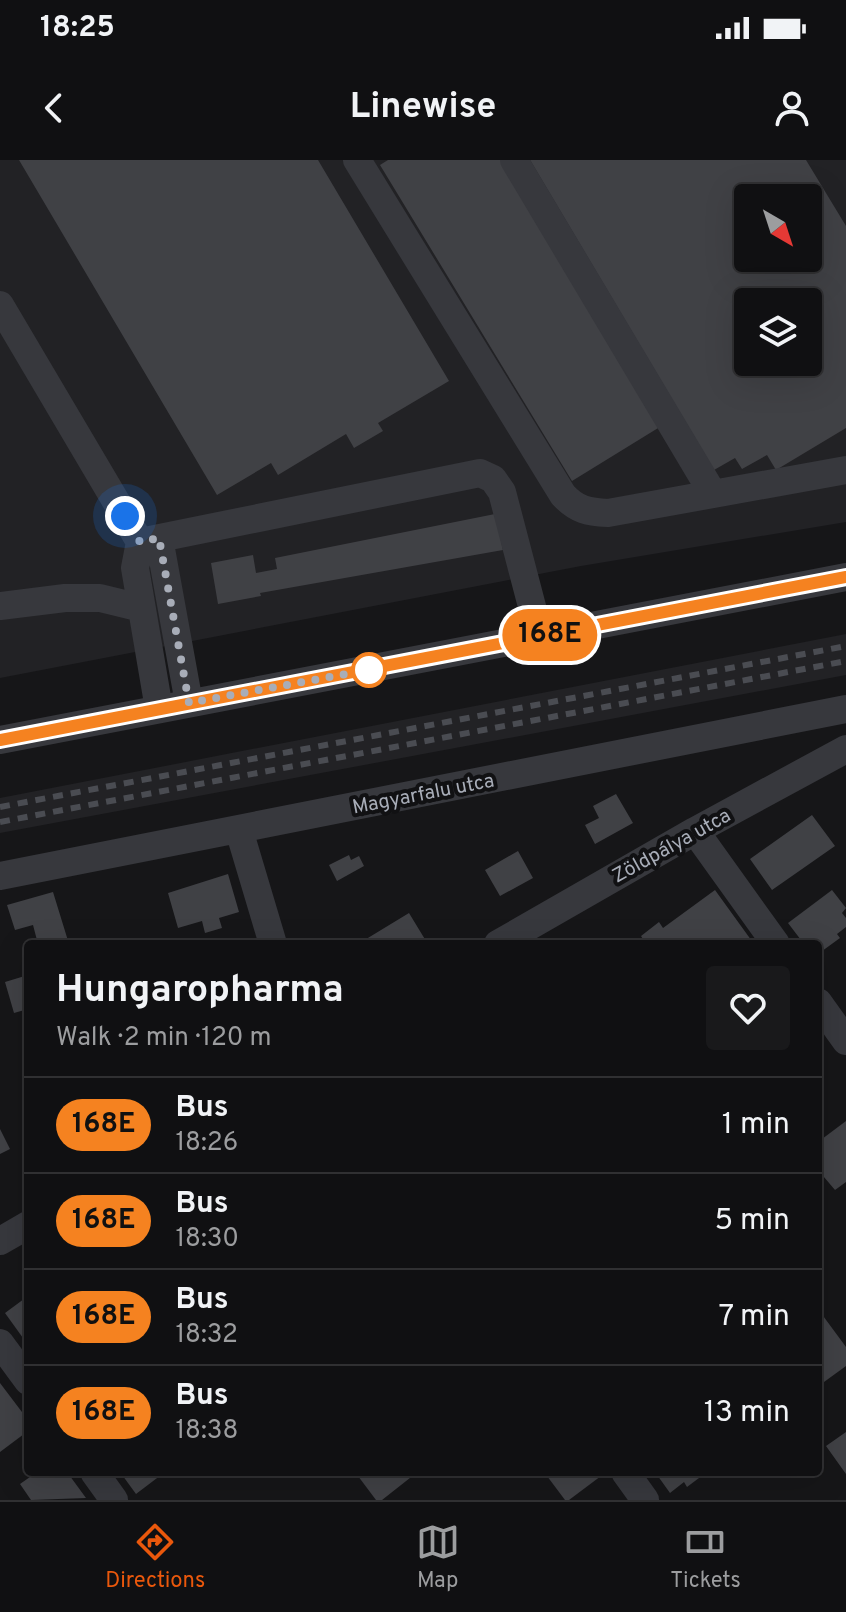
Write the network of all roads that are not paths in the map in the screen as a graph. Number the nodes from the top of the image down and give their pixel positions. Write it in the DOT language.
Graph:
graph roads {
  1 [pos="357,160"];
  2 [pos="514,160"];
  3 [pos="0,305"];
  4 [pos="846,470"];
  5 [pos="713,494"];
  6 [pos="150,540"];
  7 [pos="846,577"];
  8 [pos="0,606"];
  9 [pos="141,608"];
  10 [pos="540,637"];
  11 [pos="189,703"];
  12 [pos="159,709"];
  13 [pos="846,709"];
  14 [pos="0,740"];
  15 [pos="846,749"];
  16 [pos="239,830"];
  17 [pos="695,831"];
  18 [pos="0,876"];
  19 [pos="272,940"];
  20 [pos="505,940"];
  21 [pos="773,940"];
  22 [pos="822,1008"];
  23 [pos="846,1041"];
  24 [pos="24,1227"];
  25 [pos="0,1241"];
  26 [pos="0,1343"];
  27 [pos="24,1376"];
  28 [pos="97,1476"];
  29 [pos="628,1476"];
  30 [pos="114,1500"];
  31 [pos="645,1500"];
  1 -- 5 [label="street"];
  2 -- 5 [label="street"];
  3 -- 6 [label="street"];
  4 -- 5 [label="street"];
  6 -- 9 [label="street"];
  6 -- 10 [label="street"];
  6 -- 11 [label="street"];
  7 -- 10 [label="street"];
  8 -- 9 [label="street"];
  9 -- 12 [label="street"];
  10 -- 11 [label="street"];
  11 -- 12 [label="street"];
  12 -- 14 [label="street"];
  13 -- 16 [label="street, Magyarfalu utca"];
  15 -- 17 [label="street, Zöldpálya utca"];
  16 -- 18 [label="street, Magyarfalu utca"];
  16 -- 19 [label="street"];
  17 -- 20 [label="street, Zöldpálya utca"];
  17 -- 21 [label="street"];
  22 -- 23 [label="street"];
  24 -- 25 [label="street"];
  26 -- 27 [label="street"];
  28 -- 30 [label="street"];
  29 -- 31 [label="street"];
}
